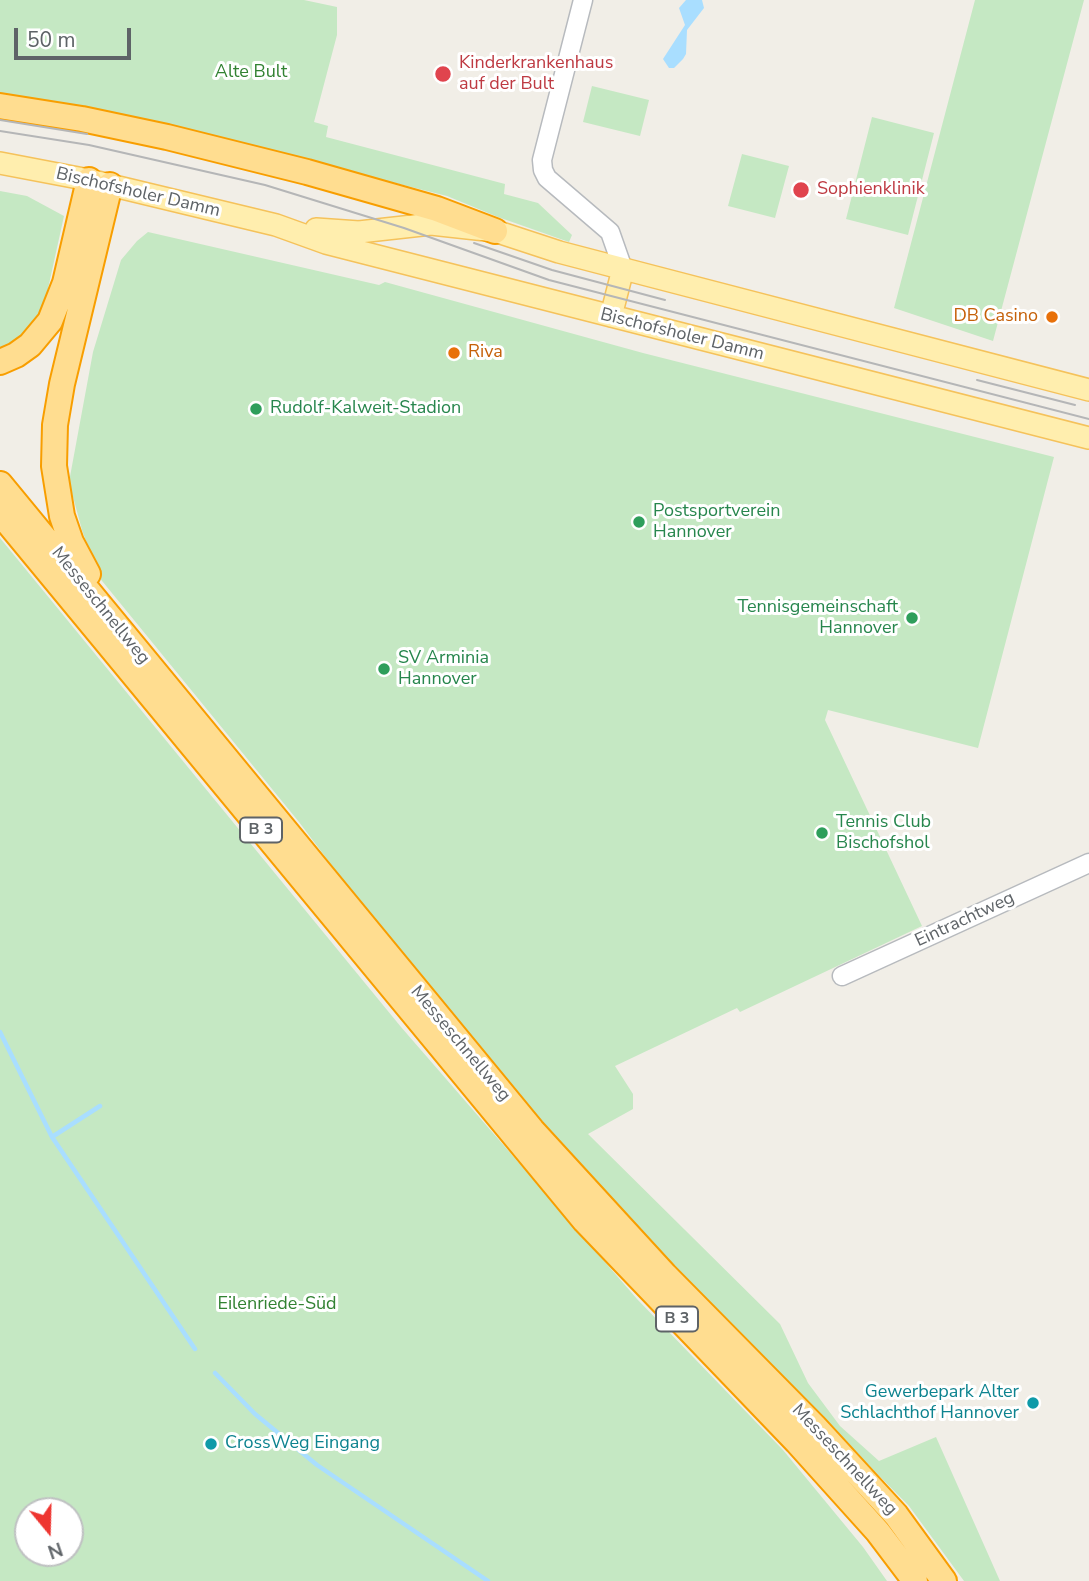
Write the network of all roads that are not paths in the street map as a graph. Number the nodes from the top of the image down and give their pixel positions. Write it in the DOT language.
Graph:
graph roads {
  1 [pos="583,0"];
  2 [pos="0,106"];
  3 [pos="0,163"];
  4 [pos="100,183"];
  5 [pos="276,225"];
  6 [pos="495,231"];
  7 [pos="623,269"];
  8 [pos="611,316"];
  9 [pos="0,362"];
  10 [pos="1089,390"];
  11 [pos="1089,439"];
  12 [pos="0,484"];
  13 [pos="0,513"];
  14 [pos="123,635"];
  15 [pos="1089,863"];
  16 [pos="842,976"];
  17 [pos="915,1581"];
  18 [pos="944,1581"];
  1 -- 7 [label="street"];
  2 -- 6 [label="highway"];
  3 -- 4 [label="main road, Bischofsholer Damm"];
  4 -- 5 [label="main road, Bischofsholer Damm"];
  4 -- 9 [label="highway"];
  4 -- 14 [label="highway"];
  5 -- 6 [label="main road, Bischofsholer Damm"];
  5 -- 8 [label="main road, Bischofsholer Damm"];
  6 -- 7 [label="main road, Bischofsholer Damm"];
  7 -- 8 [label="main road"];
  7 -- 10 [label="main road, Bischofsholer Damm"];
  8 -- 11 [label="main road, Bischofsholer Damm"];
  12 -- 14 [label="highway, Messeschnellweg / B 3"];
  13 -- 17 [label="highway, Messeschnellweg / B 3"];
  14 -- 18 [label="highway, Messeschnellweg / B 3"];
  15 -- 16 [label="street, Eintrachtweg"];
}
